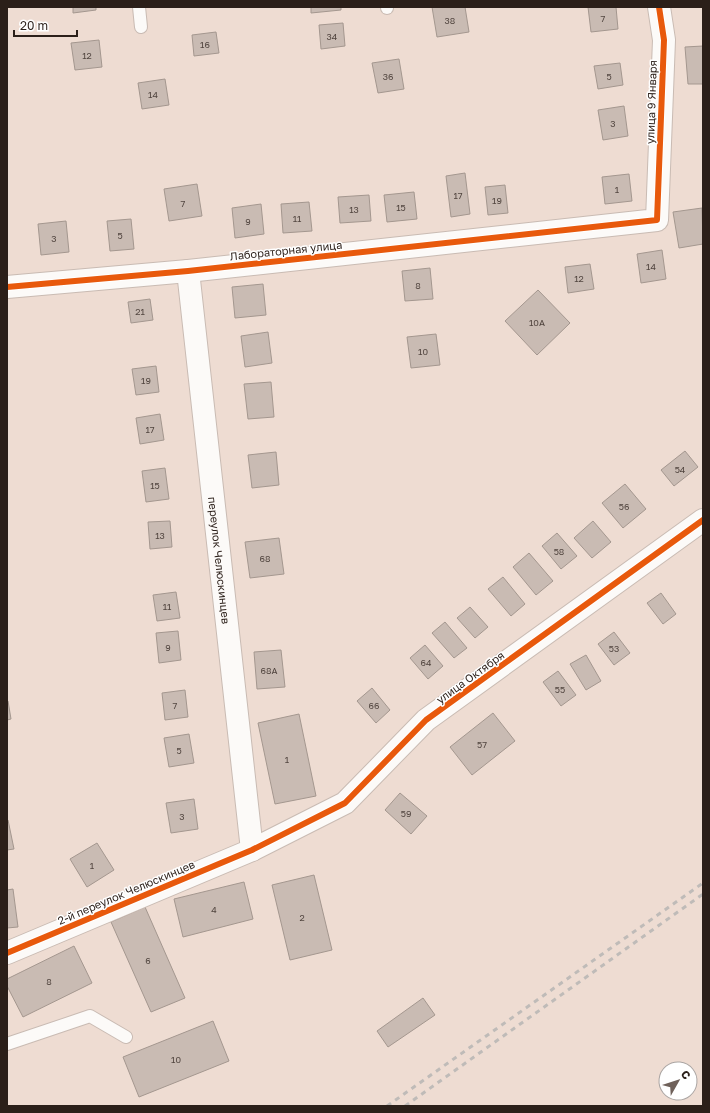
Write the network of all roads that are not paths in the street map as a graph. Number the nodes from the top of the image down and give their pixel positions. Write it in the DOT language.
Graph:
graph roads {
  1 [pos="139,7"];
  2 [pos="659,7"];
  3 [pos="141,27"];
  4 [pos="657,220"];
  5 [pos="188,271"];
  6 [pos="7,287"];
  7 [pos="703,520"];
  8 [pos="252,850"];
  9 [pos="7,953"];
  10 [pos="126,1037"];
  11 [pos="7,1044"];
  1 -- 3 [label="lane"];
  2 -- 4 [label="street, улица 9 Января"];
  4 -- 5 [label="street, Лабораторная улица"];
  5 -- 6 [label="street, Лабораторная улица"];
  5 -- 8 [label="street, переулок Челюскинцев"];
  7 -- 8 [label="street, улица Октября"];
  8 -- 9 [label="street, 2-й переулок Челюскинцев"];
  10 -- 11 [label="lane"];
}
